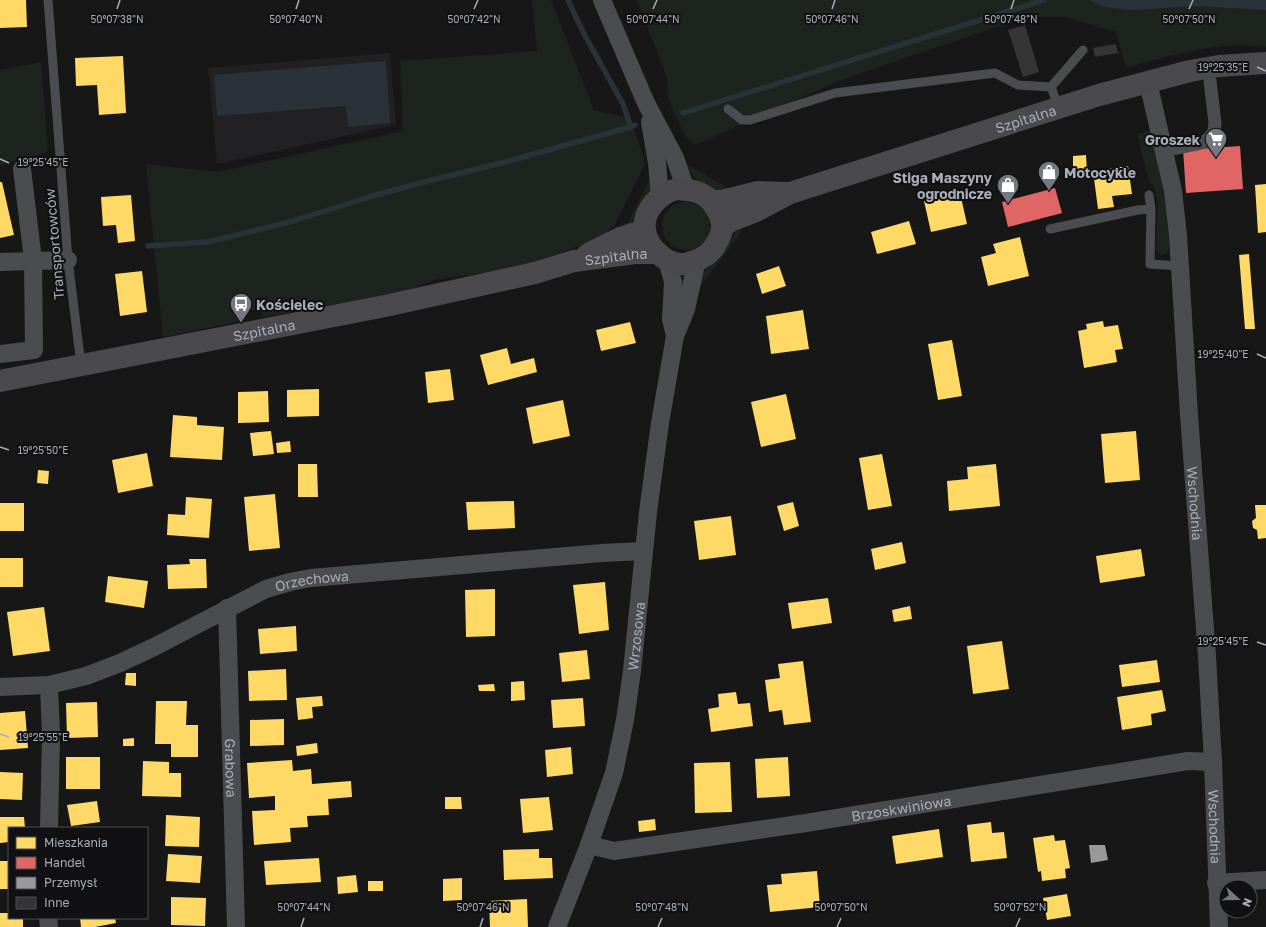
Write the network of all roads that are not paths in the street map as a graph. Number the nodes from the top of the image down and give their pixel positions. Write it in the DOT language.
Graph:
graph roads {
  1 [pos="48,0"];
  2 [pos="602,0"];
  3 [pos="1083,50"];
  4 [pos="1266,63"];
  5 [pos="1210,81"];
  6 [pos="1148,82"];
  7 [pos="1051,87"];
  8 [pos="646,103"];
  9 [pos="1059,108"];
  10 [pos="728,109"];
  11 [pos="1164,151"];
  12 [pos="22,169"];
  13 [pos="686,190"];
  14 [pos="790,193"];
  15 [pos="1149,195"];
  16 [pos="660,197"];
  17 [pos="711,201"];
  18 [pos="1151,209"];
  19 [pos="722,228"];
  20 [pos="1050,229"];
  21 [pos="645,230"];
  22 [pos="662,257"];
  23 [pos="33,260"];
  24 [pos="68,260"];
  25 [pos="697,260"];
  26 [pos="574,261"];
  27 [pos="0,262"];
  28 [pos="1180,266"];
  29 [pos="675,336"];
  30 [pos="0,354"];
  31 [pos="81,365"];
  32 [pos="0,381"];
  33 [pos="644,551"];
  34 [pos="227,608"];
  35 [pos="49,685"];
  36 [pos="0,686"];
  37 [pos="1213,762"];
  38 [pos="49,827"];
  39 [pos="589,845"];
  40 [pos="1266,880"];
  41 [pos="1216,883"];
  42 [pos="236,927"];
  43 [pos="557,927"];
  44 [pos="1219,927"];
  1 -- 24 [label="lane, Transportowców"];
  2 -- 8 [label="street"];
  3 -- 7 [label="lane"];
  4 -- 6 [label="main road, Szpitalna"];
  5 -- 11 [label="street"];
  6 -- 9 [label="main road, Szpitalna"];
  6 -- 11 [label="street, Wschodnia"];
  7 -- 9 [label="lane"];
  7 -- 10 [label="lane"];
  8 -- 13 [label="street"];
  8 -- 16 [label="street"];
  9 -- 14 [label="main road, Szpitalna"];
  11 -- 28 [label="street, Wschodnia"];
  12 -- 23 [label="street"];
  13 -- 16 [label="main road"];
  13 -- 17 [label="main road"];
  14 -- 17 [label="main road, Szpitalna"];
  14 -- 19 [label="main road, Szpitalna"];
  15 -- 18 [label="lane"];
  16 -- 21 [label="main road"];
  17 -- 19 [label="main road"];
  18 -- 20 [label="lane"];
  18 -- 28 [label="lane"];
  19 -- 25 [label="main road"];
  21 -- 22 [label="main road"];
  21 -- 26 [label="main road, Szpitalna"];
  22 -- 25 [label="main road"];
  22 -- 26 [label="main road, Szpitalna"];
  22 -- 29 [label="street, Wrzosowa"];
  23 -- 24 [label="street"];
  23 -- 27 [label="street"];
  23 -- 30 [label="street"];
  24 -- 31 [label="lane, Transportowców"];
  25 -- 29 [label="street, Wrzosowa"];
  26 -- 31 [label="main road, Szpitalna"];
  28 -- 37 [label="street, Wschodnia"];
  29 -- 33 [label="street, Wrzosowa"];
  31 -- 32 [label="main road, Szpitalna"];
  33 -- 34 [label="street, Orzechowa"];
  33 -- 39 [label="street, Wrzosowa"];
  34 -- 35 [label="street, Orzechowa"];
  34 -- 42 [label="street, Grabowa"];
  35 -- 36 [label="street, Orzechowa"];
  35 -- 38 [label="street"];
  37 -- 39 [label="street, Brzoskwiniowa"];
  37 -- 41 [label="street, Wschodnia"];
  39 -- 43 [label="street, Wrzosowa"];
  40 -- 41 [label="street"];
  41 -- 44 [label="street, Wschodnia"];
}
